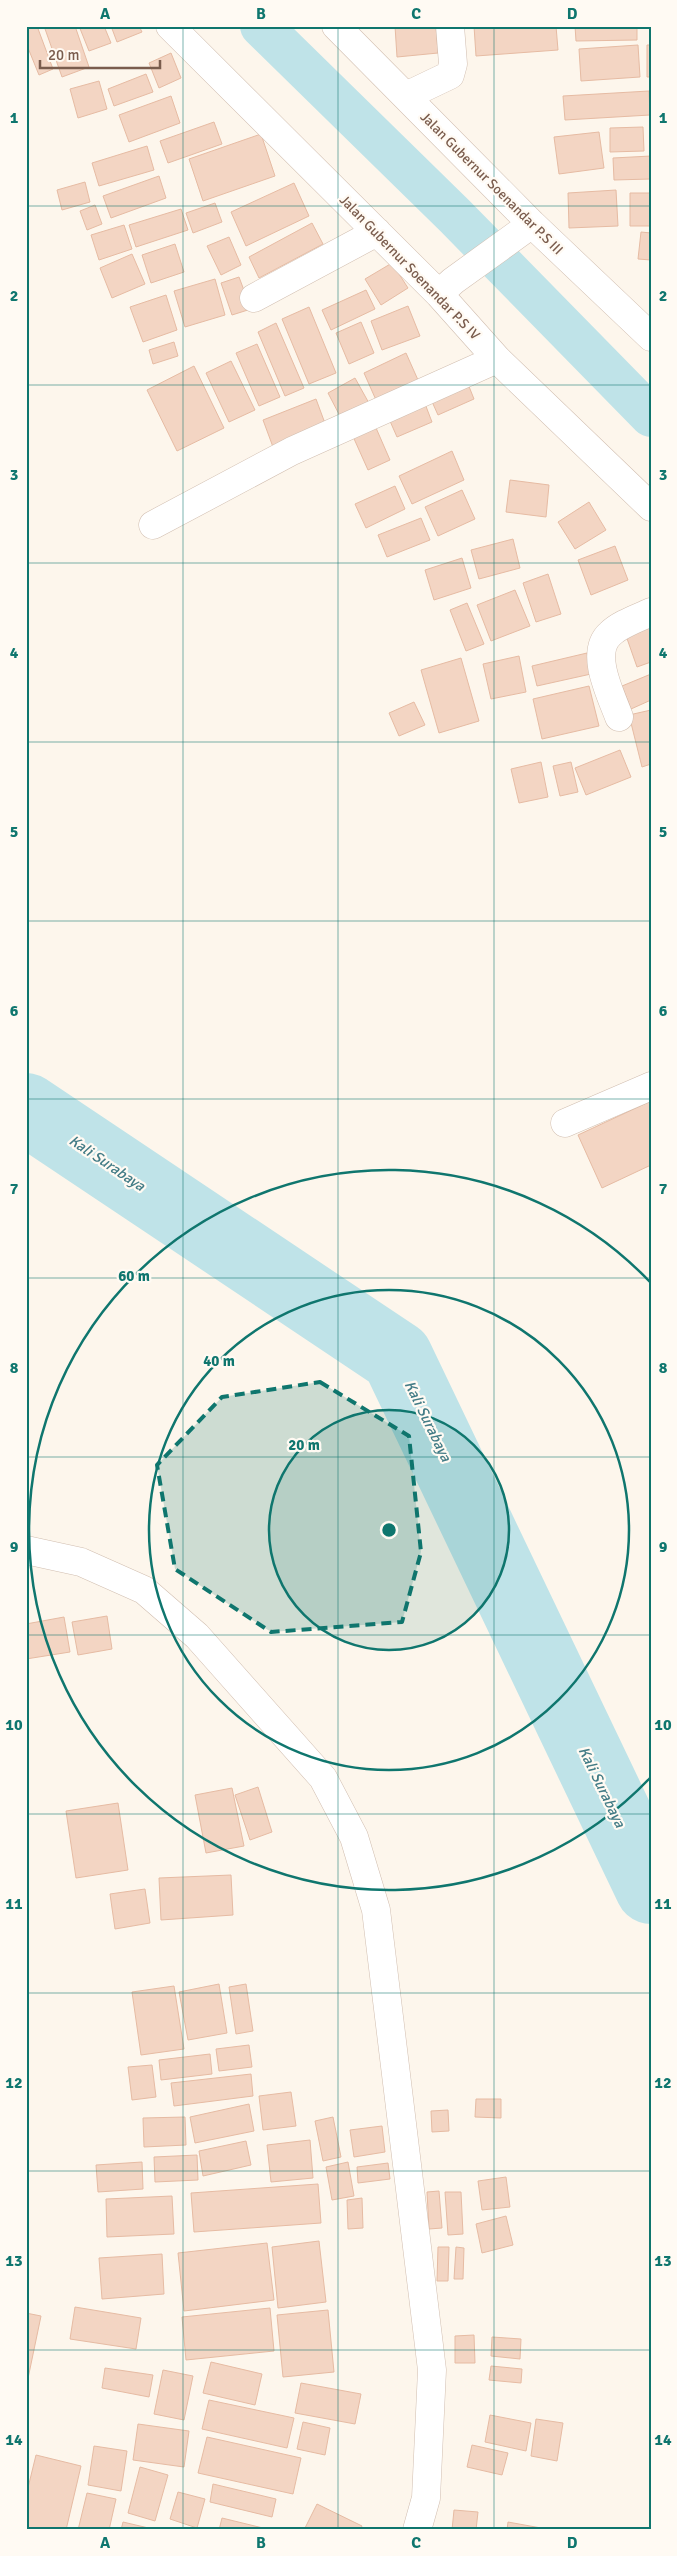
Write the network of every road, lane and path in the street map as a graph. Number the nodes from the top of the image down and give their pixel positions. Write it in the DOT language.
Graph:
graph roads {
  1 [pos="170,26"];
  2 [pos="336,26"];
  3 [pos="450,26"];
  4 [pos="406,96"];
  5 [pos="522,231"];
  6 [pos="377,232"];
  7 [pos="446,287"];
  8 [pos="254,298"];
  9 [pos="651,337"];
  10 [pos="497,359"];
  11 [pos="651,507"];
  12 [pos="153,525"];
  13 [pos="651,612"];
  14 [pos="618,717"];
  15 [pos="651,1086"];
  16 [pos="565,1123"];
  17 [pos="26,1550"];
  18 [pos="417,2530"];
  1 -- 6 [label="street, Jalan Gubernur Soenandar P.S IV"];
  2 -- 4 [label="street, Jalan Gubernur Soenandar P.S III"];
  3 -- 4 [label="street"];
  4 -- 5 [label="street, Jalan Gubernur Soenandar P.S III"];
  5 -- 7 [label="street"];
  5 -- 9 [label="street, Jalan Gubernur Soenandar P.S III"];
  6 -- 7 [label="street, Jalan Gubernur Soenandar P.S IV"];
  6 -- 8 [label="street"];
  7 -- 10 [label="street, Jalan Gubernur Soenandar P.S IV"];
  10 -- 11 [label="street, Jalan Gubernur Soenandar P.S IV"];
  10 -- 12 [label="street"];
  13 -- 14 [label="street"];
  15 -- 16 [label="street"];
  17 -- 18 [label="street"];
}
